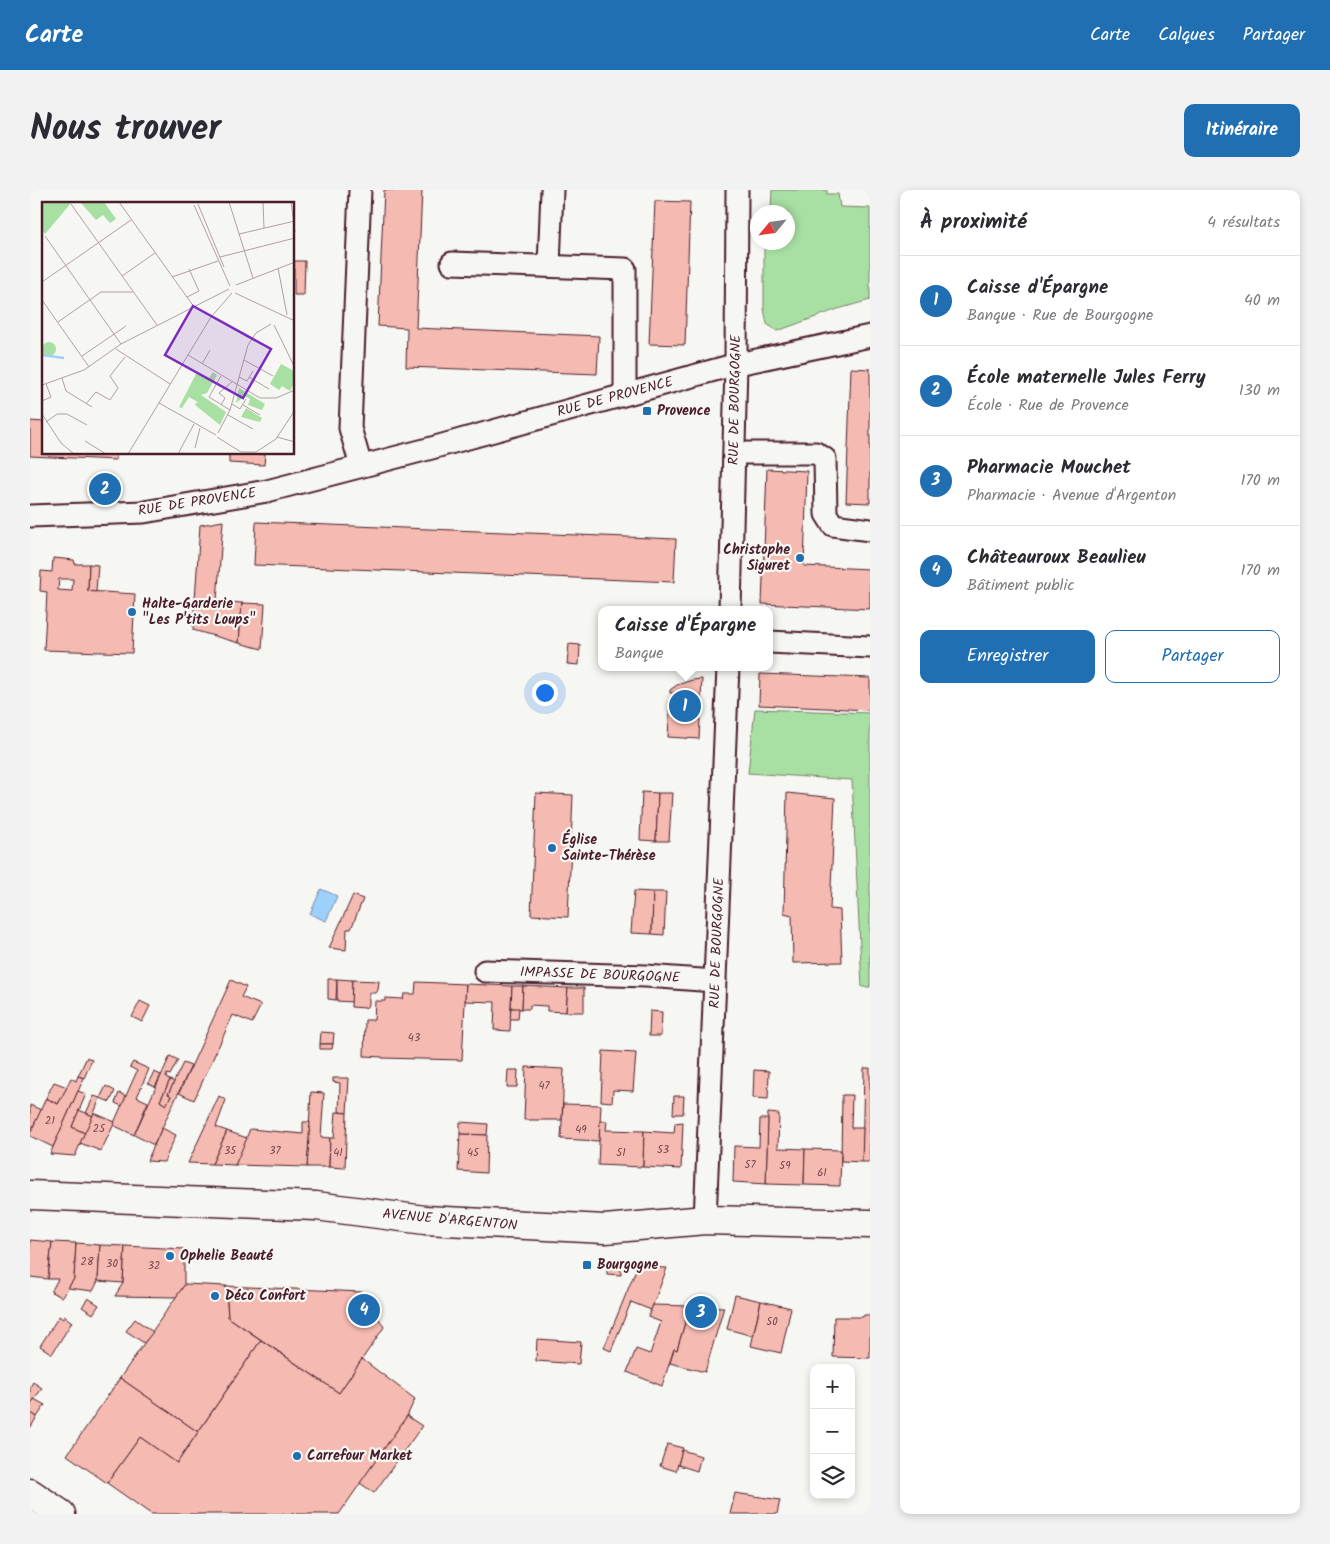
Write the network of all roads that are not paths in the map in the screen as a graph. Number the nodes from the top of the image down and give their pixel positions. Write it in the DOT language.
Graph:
graph roads {
  1 [pos="360,190"];
  2 [pos="552,190"];
  3 [pos="737,190"];
  4 [pos="452,263"];
  5 [pos="549,266"];
  6 [pos="870,336"];
  7 [pos="736,364"];
  8 [pos="625,394"];
  9 [pos="735,453"];
  10 [pos="361,466"];
  11 [pos="30,516"];
  12 [pos="870,530"];
  13 [pos="730,606"];
  14 [pos="773,642"];
  15 [pos="870,646"];
  16 [pos="728,671"];
  17 [pos="485,971"];
  18 [pos="715,981"];
  19 [pos="30,1195"];
  20 [pos="705,1220"];
  21 [pos="870,1224"];
  22 [pos="32,1500"];
  23 [pos="61,1514"];
  1 -- 10 [label="street"];
  2 -- 5 [label="street"];
  3 -- 7 [label="street, RUE DE BOURGOGNE"];
  4 -- 5 [label="street"];
  5 -- 8 [label="street"];
  6 -- 7 [label="street, RUE DE PROVENCE"];
  7 -- 8 [label="street, RUE DE PROVENCE"];
  7 -- 9 [label="street, RUE DE BOURGOGNE"];
  8 -- 10 [label="street, RUE DE PROVENCE"];
  9 -- 12 [label="street"];
  9 -- 13 [label="street, RUE DE BOURGOGNE"];
  10 -- 11 [label="street, RUE DE PROVENCE"];
  14 -- 15 [label="street"];
  16 -- 18 [label="street, RUE DE BOURGOGNE"];
  17 -- 18 [label="street, IMPASSE DE BOURGOGNE"];
  18 -- 20 [label="street, RUE DE BOURGOGNE"];
  19 -- 20 [label="main road, AVENUE D'ARGENTON"];
  20 -- 21 [label="main road, AVENUE D'ARGENTON"];
  22 -- 23 [label="main road"];
}
